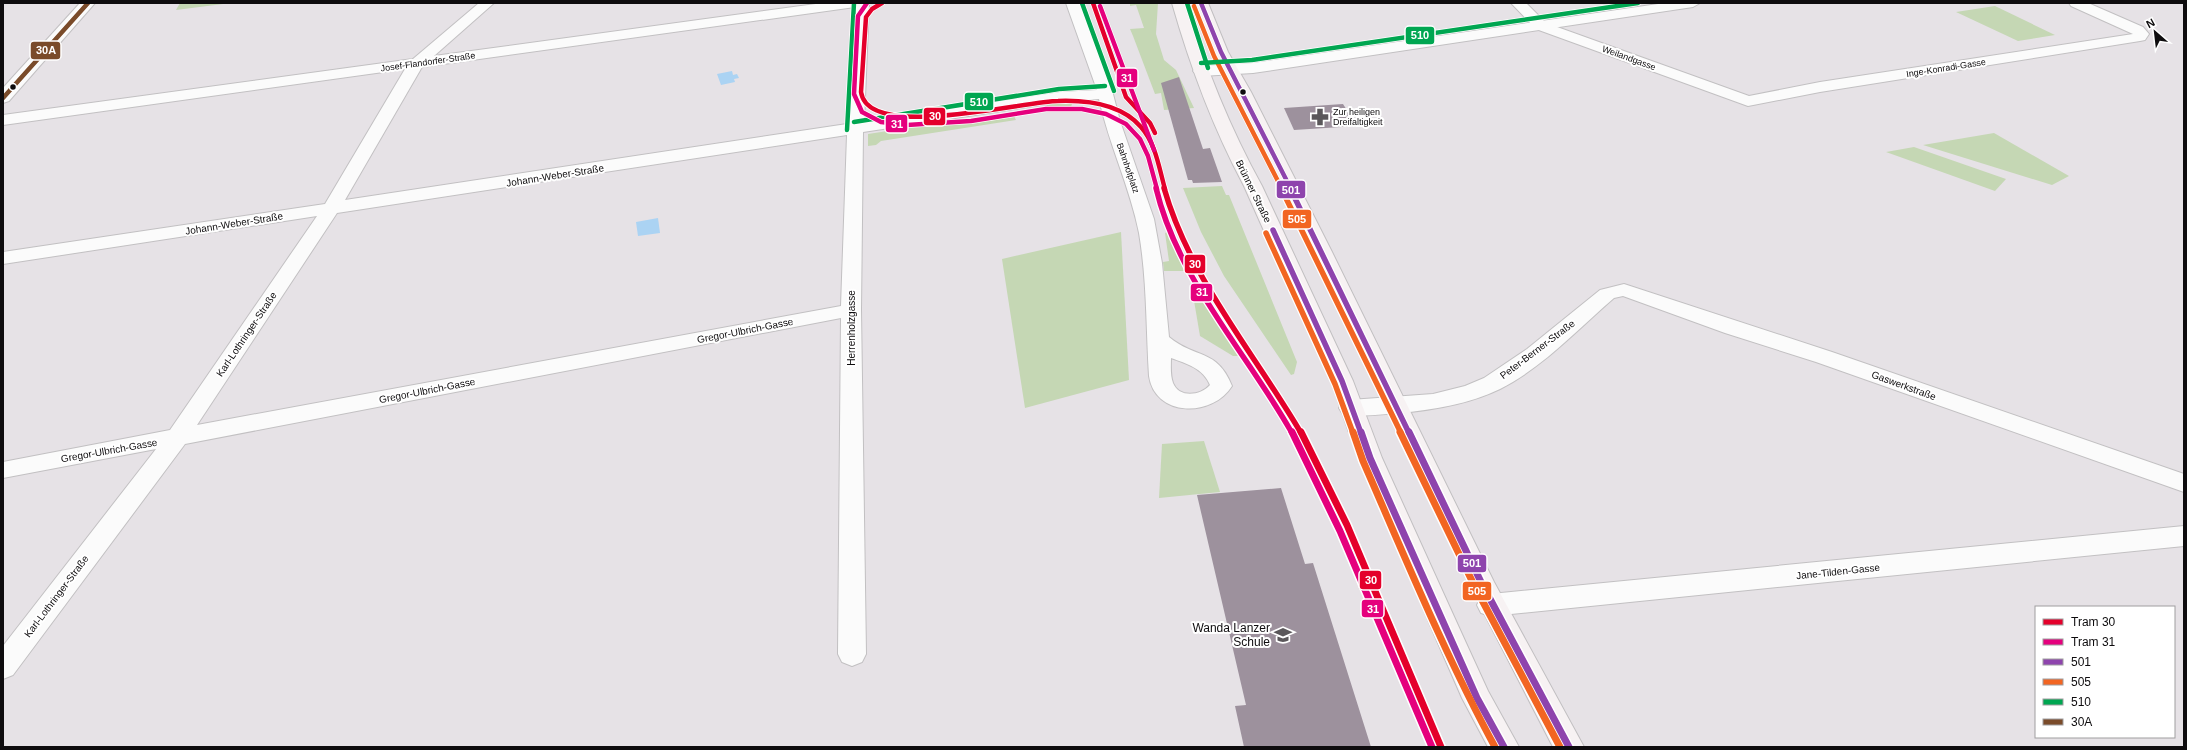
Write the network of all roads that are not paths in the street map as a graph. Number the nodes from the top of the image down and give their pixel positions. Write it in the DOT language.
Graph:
graph roads {
  1 [pos="88,3"];
  2 [pos="487,3"];
  3 [pos="853,3"];
  4 [pos="862,3"];
  5 [pos="1073,3"];
  6 [pos="1179,3"];
  7 [pos="1201,3"];
  8 [pos="1518,3"];
  9 [pos="1692,3"];
  10 [pos="2076,3"];
  11 [pos="1540,26"];
  12 [pos="416,64"];
  13 [pos="1230,69"];
  14 [pos="1201,71"];
  15 [pos="1106,94"];
  16 [pos="3,98"];
  17 [pos="1748,101"];
  18 [pos="3,120"];
  19 [pos="854,130"];
  20 [pos="331,208"];
  21 [pos="3,258"];
  22 [pos="1624,290"];
  23 [pos="851,310"];
  24 [pos="1158,339"];
  25 [pos="1397,406"];
  26 [pos="1350,408"];
  27 [pos="177,438"];
  28 [pos="3,470"];
  29 [pos="2184,483"];
  30 [pos="2184,536"];
  31 [pos="1491,605"];
  32 [pos="852,654"];
  33 [pos="3,667"];
  34 [pos="1504,747"];
  35 [pos="1569,747"];
  1 -- 16 [label="street"];
  2 -- 12 [label="street, Karl-Lothringer-Straße"];
  3 -- 12 [label="street, Josef-Flandorfer-Straße"];
  4 -- 19 [label="street, Herrenholzgasse"];
  5 -- 15 [label="street, Bahnhofplatz"];
  6 -- 14 [label="main road, Brünner Straße"];
  7 -- 13 [label="main road"];
  8 -- 11 [label="street, Weilandgasse"];
  9 -- 11 [label="street"];
  10 -- 17 [label="street, Inge-Konradi-Gasse"];
  11 -- 13 [label="street"];
  11 -- 17 [label="street, Weilandgasse"];
  12 -- 18 [label="street, Josef-Flandorfer-Straße"];
  12 -- 20 [label="street, Karl-Lothringer-Straße"];
  13 -- 14 [label="street"];
  13 -- 25 [label="main road"];
  14 -- 26 [label="main road, Brünner Straße"];
  15 -- 19 [label="street, Johann-Weber-Straße"];
  15 -- 24 [label="street, Bahnhofplatz"];
  19 -- 20 [label="street, Johann-Weber-Straße"];
  19 -- 23 [label="street, Herrenholzgasse"];
  20 -- 21 [label="street, Johann-Weber-Straße"];
  20 -- 27 [label="street, Karl-Lothringer-Straße"];
  22 -- 25 [label="street, Peter-Berner-Straße"];
  22 -- 29 [label="street, Gaswerkstraße"];
  23 -- 27 [label="street, Gregor-Ulbrich-Gasse"];
  23 -- 32 [label="street, Herrenholzgasse"];
  25 -- 26 [label="street, Peter-Berner-Straße"];
  25 -- 31 [label="main road"];
  26 -- 34 [label="main road, Brünner Straße"];
  27 -- 28 [label="street, Gregor-Ulbrich-Gasse"];
  27 -- 33 [label="street, Karl-Lothringer-Straße"];
  30 -- 31 [label="street, Jane-Tilden-Gasse"];
  31 -- 35 [label="main road"];
}
